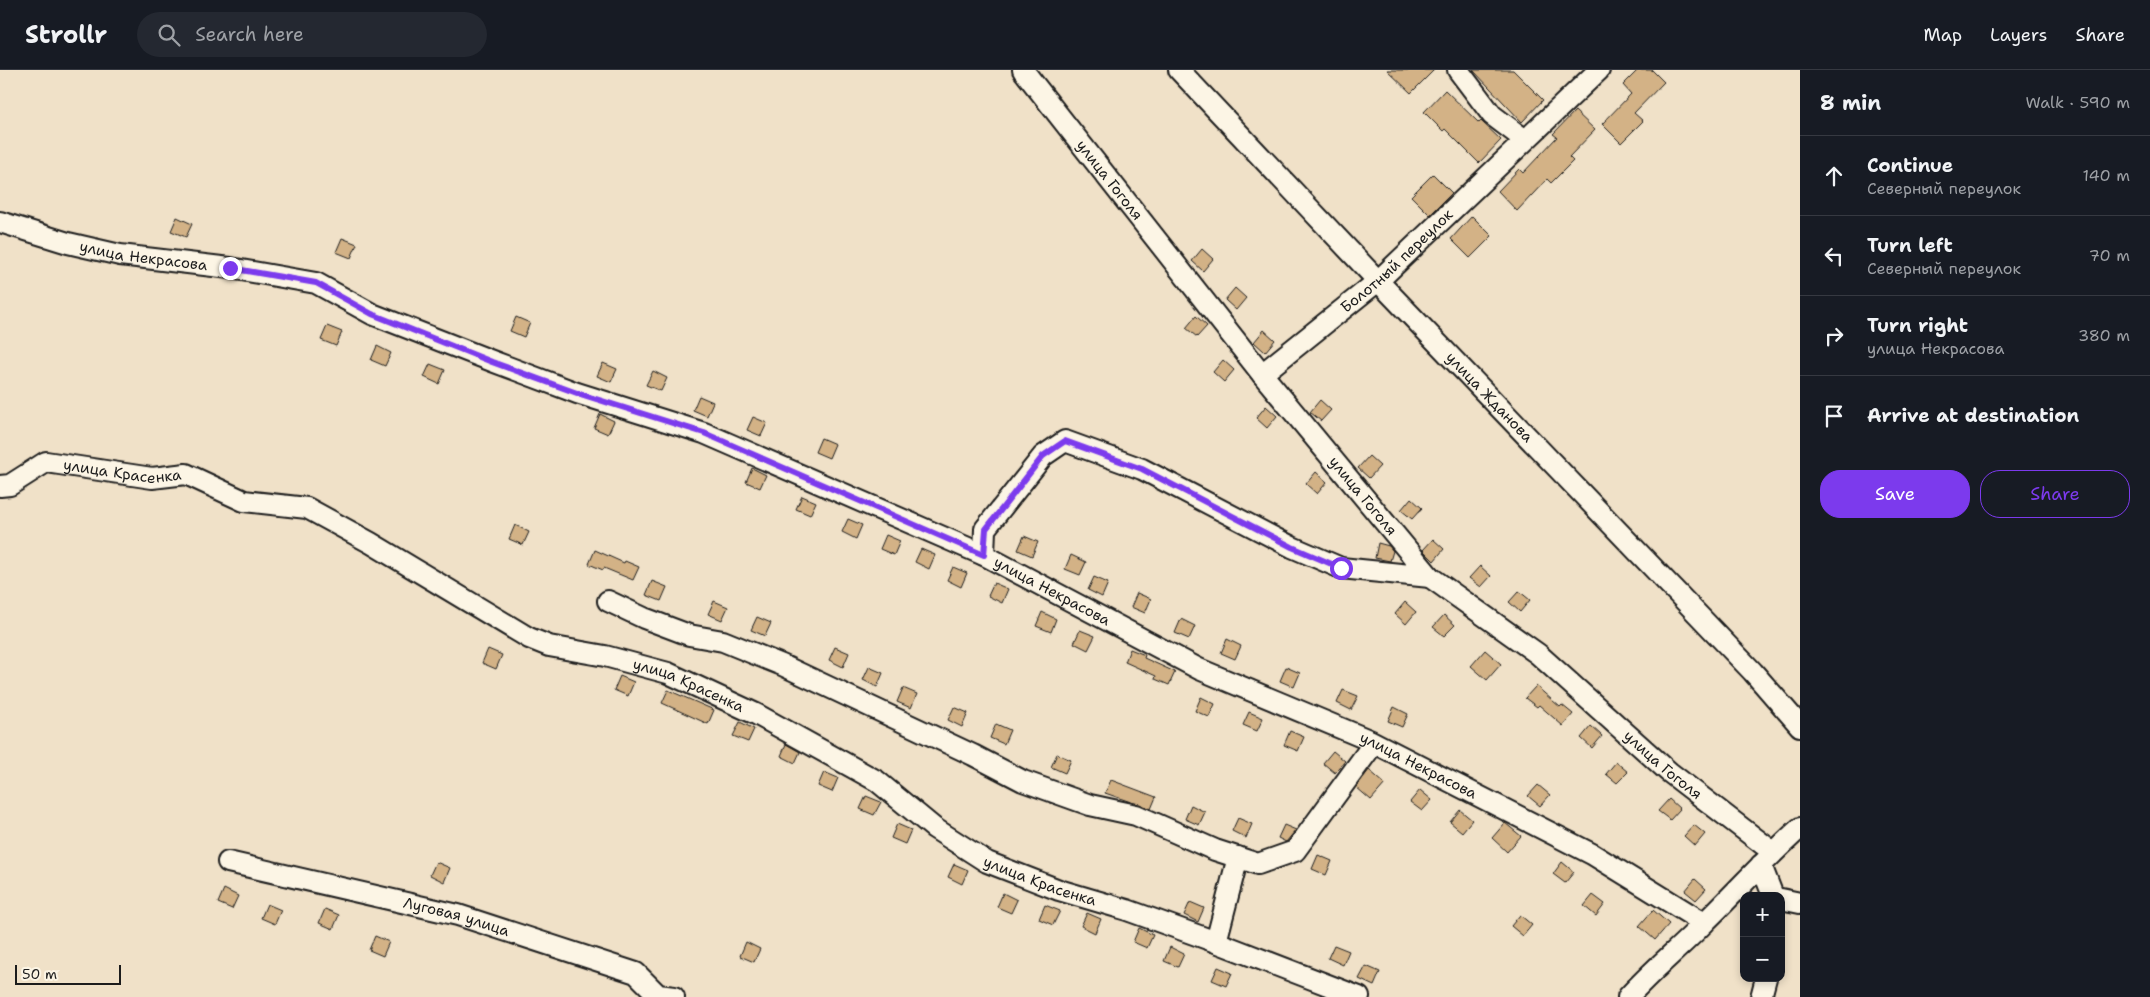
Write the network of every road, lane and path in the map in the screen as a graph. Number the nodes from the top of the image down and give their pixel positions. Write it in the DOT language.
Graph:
graph roads {
  1 [pos="1024,70"];
  2 [pos="1179,70"];
  3 [pos="1458,70"];
  4 [pos="1599,70"];
  5 [pos="1525,140"];
  6 [pos="0,222"];
  7 [pos="1378,281"];
  8 [pos="1262,374"];
  9 [pos="0,486"];
  10 [pos="984,555"];
  11 [pos="1430,578"];
  12 [pos="608,601"];
  13 [pos="1800,726"];
  14 [pos="1374,743"];
  15 [pos="1800,828"];
  16 [pos="1238,857"];
  17 [pos="1767,858"];
  18 [pos="228,862"];
  19 [pos="1772,892"];
  20 [pos="1785,900"];
  21 [pos="1800,903"];
  22 [pos="1704,923"];
  23 [pos="1216,942"];
  24 [pos="1765,982"];
  25 [pos="663,996"];
  26 [pos="1359,997"];
  27 [pos="1628,997"];
  28 [pos="1761,997"];
  1 -- 8 [label="street, улица Гоголя"];
  2 -- 7 [label="street, улица Жданова"];
  3 -- 5 [label="street"];
  4 -- 5 [label="street, Болотный переулок"];
  5 -- 7 [label="street, Болотный переулок"];
  6 -- 10 [label="street, улица Некрасова"];
  7 -- 8 [label="street, Болотный переулок"];
  7 -- 13 [label="street, улица Жданова"];
  8 -- 11 [label="street, улица Гоголя"];
  9 -- 23 [label="street, улица Красенка"];
  10 -- 11 [label="street"];
  10 -- 14 [label="street, улица Некрасова"];
  11 -- 17 [label="street, улица Гоголя"];
  12 -- 16 [label="street"];
  14 -- 16 [label="street"];
  14 -- 22 [label="street, улица Некрасова"];
  15 -- 17 [label="street"];
  16 -- 23 [label="street"];
  17 -- 19 [label="street"];
  17 -- 22 [label="street"];
  18 -- 25 [label="street, Луговая улица"];
  20 -- 21 [label="street"];
  22 -- 27 [label="street"];
  23 -- 26 [label="street, улица Красенка"];
  24 -- 28 [label="street"];
}
